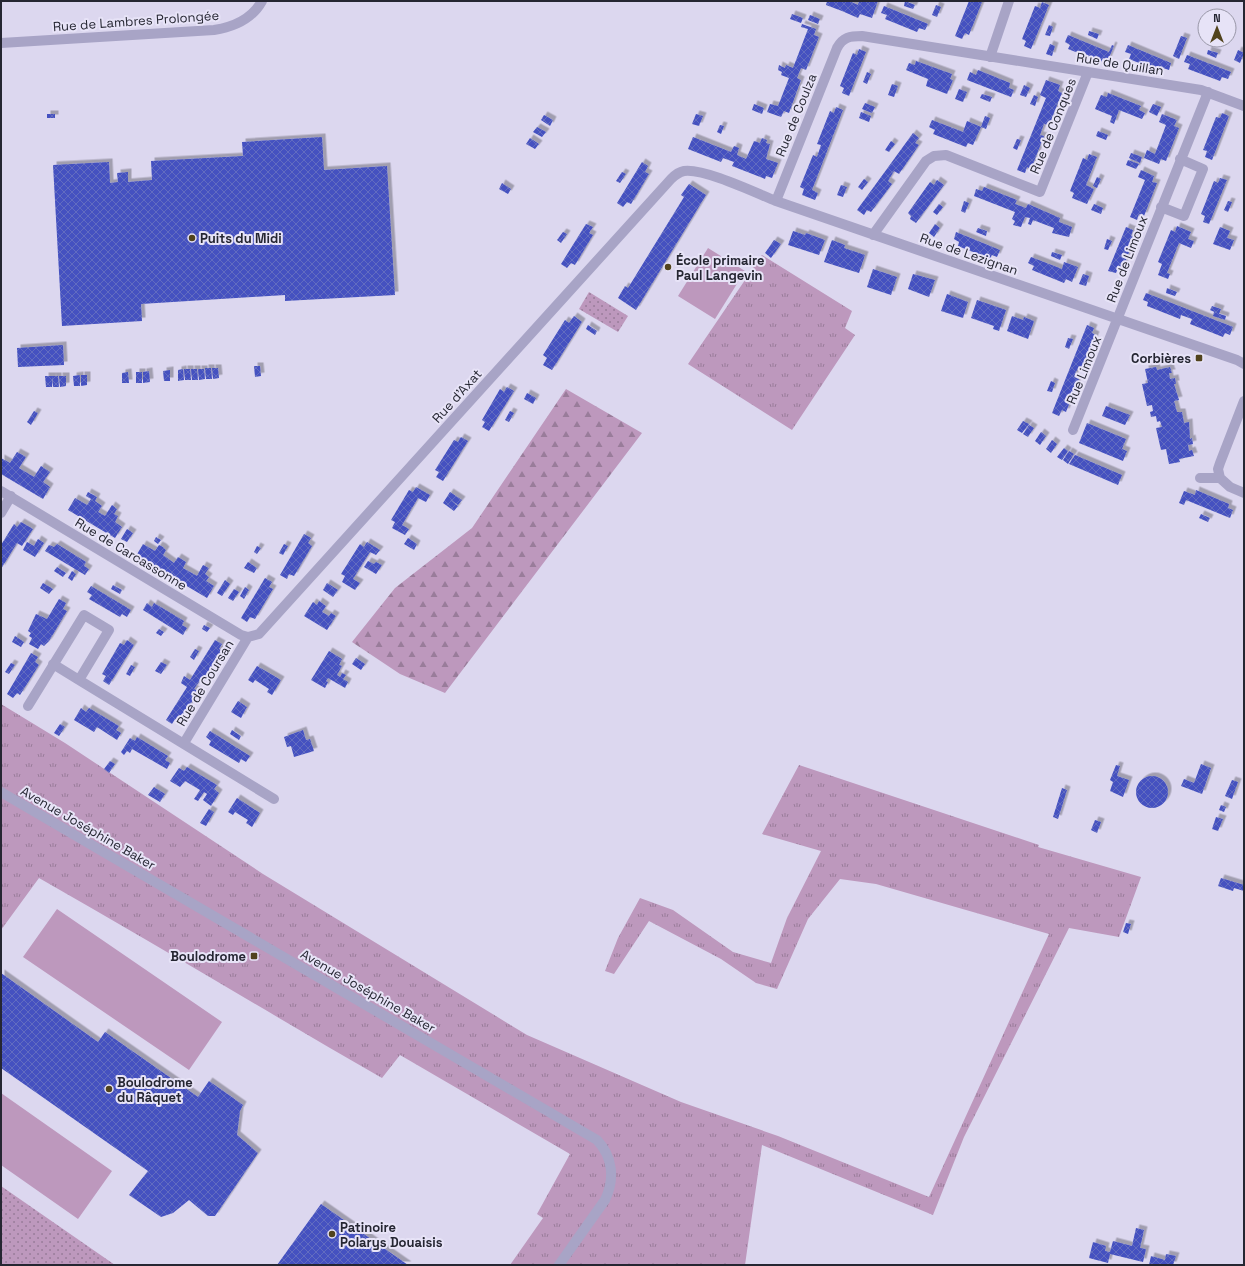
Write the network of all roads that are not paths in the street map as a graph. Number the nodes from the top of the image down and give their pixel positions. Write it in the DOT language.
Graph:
graph roads {
  1 [pos="262,1"];
  2 [pos="1009,1"];
  3 [pos="842,40"];
  4 [pos="1,44"];
  5 [pos="990,57"];
  6 [pos="1088,72"];
  7 [pos="1208,92"];
  8 [pos="1244,106"];
  9 [pos="1180,159"];
  10 [pos="685,171"];
  11 [pos="776,201"];
  12 [pos="1161,207"];
  13 [pos="873,235"];
  14 [pos="1118,319"];
  15 [pos="1244,364"];
  16 [pos="1244,401"];
  17 [pos="1073,430"];
  18 [pos="1200,478"];
  19 [pos="1220,478"];
  20 [pos="1,490"];
  21 [pos="1244,493"];
  22 [pos="11,496"];
  23 [pos="1,513"];
  24 [pos="248,637"];
  25 [pos="53,664"];
  26 [pos="79,680"];
  27 [pos="28,706"];
  28 [pos="184,743"];
  29 [pos="1,792"];
  30 [pos="274,799"];
  31 [pos="559,1265"];
  1 -- 4 [label="street, Rue de Lambres Prolongée"];
  2 -- 5 [label="street"];
  3 -- 5 [label="street, Rue de Quillan"];
  3 -- 11 [label="street, Rue de Coulza"];
  5 -- 6 [label="street, Rue de Quillan"];
  6 -- 7 [label="street, Rue de Quillan"];
  6 -- 13 [label="street, Rue de Conques"];
  7 -- 8 [label="street, Rue de Quillan"];
  7 -- 9 [label="street, Rue de Limoux"];
  9 -- 12 [label="street, Rue de Limoux"];
  9 -- 12 [label="street, Rue de Limoux"];
  10 -- 11 [label="street, Rue de Lezignan"];
  10 -- 24 [label="street, Rue d'Axat"];
  11 -- 13 [label="street, Rue de Lezignan"];
  12 -- 14 [label="street, Rue de Limoux"];
  13 -- 14 [label="street, Rue de Lezignan"];
  14 -- 15 [label="street, Rue de Lezignan"];
  14 -- 17 [label="street, Rue Limoux"];
  16 -- 19 [label="street"];
  18 -- 19 [label="street"];
  19 -- 21 [label="street"];
  20 -- 22 [label="street, Rue de Carcassonne"];
  22 -- 23 [label="street"];
  22 -- 24 [label="street, Rue de Carcassonne"];
  24 -- 28 [label="street, Rue de Coursan"];
  25 -- 26 [label="street"];
  25 -- 26 [label="street"];
  25 -- 27 [label="street"];
  26 -- 28 [label="street"];
  28 -- 30 [label="street"];
  29 -- 31 [label="street, Avenue Joséphine Baker"];
}
